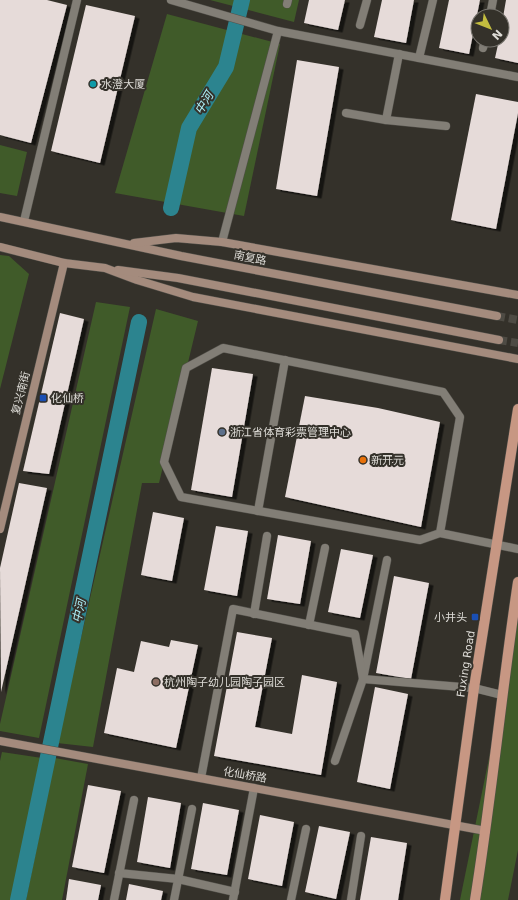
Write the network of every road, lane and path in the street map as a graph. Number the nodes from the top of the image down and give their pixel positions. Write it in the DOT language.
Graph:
graph roads {
  1 [pos="77,0"];
  2 [pos="171,0"];
  3 [pos="367,0"];
  4 [pos="433,0"];
  5 [pos="188,2"];
  6 [pos="360,25"];
  7 [pos="278,30"];
  8 [pos="399,54"];
  9 [pos="418,58"];
  10 [pos="518,77"];
  11 [pos="346,113"];
  12 [pos="386,120"];
  13 [pos="446,126"];
  14 [pos="0,217"];
  15 [pos="24,221"];
  16 [pos="222,242"];
  17 [pos="128,244"];
  18 [pos="0,247"];
  19 [pos="64,263"];
  20 [pos="105,268"];
  21 [pos="518,295"];
  22 [pos="497,316"];
  23 [pos="499,340"];
  24 [pos="518,359"];
  25 [pos="285,360"];
  26 [pos="518,409"];
  27 [pos="2,508"];
  28 [pos="258,511"];
  29 [pos="0,529"];
  30 [pos="440,533"];
  31 [pos="267,536"];
  32 [pos="498,545"];
  33 [pos="325,548"];
  34 [pos="518,549"];
  35 [pos="387,560"];
  36 [pos="518,582"];
  37 [pos="254,614"];
  38 [pos="309,625"];
  39 [pos="363,679"];
  40 [pos="474,688"];
  41 [pos="502,695"];
  42 [pos="0,741"];
  43 [pos="335,760"];
  44 [pos="201,778"];
  45 [pos="254,788"];
  46 [pos="134,800"];
  47 [pos="192,809"];
  48 [pos="456,825"];
  49 [pos="306,829"];
  50 [pos="486,831"];
  51 [pos="361,836"];
  52 [pos="119,873"];
  53 [pos="178,879"];
  54 [pos="234,896"];
  55 [pos="114,900"];
  56 [pos="174,900"];
  57 [pos="294,900"];
  58 [pos="351,900"];
  59 [pos="445,900"];
  60 [pos="475,900"];
  1 -- 15 [label="street"];
  2 -- 5 [label="street"];
  3 -- 6 [label="street"];
  4 -- 9 [label="street"];
  5 -- 7 [label="street"];
  7 -- 8 [label="street"];
  7 -- 16 [label="street"];
  8 -- 9 [label="street"];
  8 -- 12 [label="street"];
  9 -- 10 [label="street"];
  11 -- 12 [label="street"];
  12 -- 13 [label="street"];
  14 -- 15 [label="main road, 南复路"];
  15 -- 17 [label="main road, 南复路"];
  16 -- 17 [label="main road"];
  16 -- 21 [label="main road"];
  17 -- 22 [label="main road, 南复路"];
  18 -- 19 [label="main road"];
  19 -- 20 [label="main road"];
  19 -- 27 [label="main road, 复兴南街"];
  20 -- 23 [label="main road"];
  20 -- 24 [label="main road"];
  25 -- 28 [label="street"];
  25 -- 28 [label="street"];
  25 -- 30 [label="street"];
  26 -- 32 [label="main road, Fuxing Road"];
  27 -- 29 [label="main road, 复兴南街"];
  28 -- 30 [label="street"];
  30 -- 32 [label="street"];
  31 -- 37 [label="street"];
  32 -- 34 [label="street"];
  32 -- 40 [label="main road, Fuxing Road"];
  33 -- 38 [label="street"];
  35 -- 39 [label="street"];
  36 -- 41 [label="main road"];
  37 -- 38 [label="street"];
  37 -- 44 [label="street"];
  38 -- 39 [label="street"];
  39 -- 40 [label="street"];
  39 -- 43 [label="street"];
  40 -- 41 [label="street"];
  40 -- 48 [label="main road, Fuxing Road"];
  41 -- 50 [label="main road"];
  42 -- 44 [label="main road, 化仙桥路"];
  44 -- 45 [label="main road, 化仙桥路"];
  45 -- 48 [label="main road, 化仙桥路"];
  45 -- 54 [label="street"];
  46 -- 52 [label="street"];
  47 -- 53 [label="street"];
  48 -- 50 [label="main road, 化仙桥路"];
  48 -- 59 [label="main road, Fuxing Road"];
  49 -- 57 [label="street"];
  50 -- 60 [label="main road"];
  51 -- 58 [label="street"];
  52 -- 53 [label="street"];
  52 -- 55 [label="street"];
  53 -- 54 [label="street"];
  53 -- 56 [label="street"];
}
